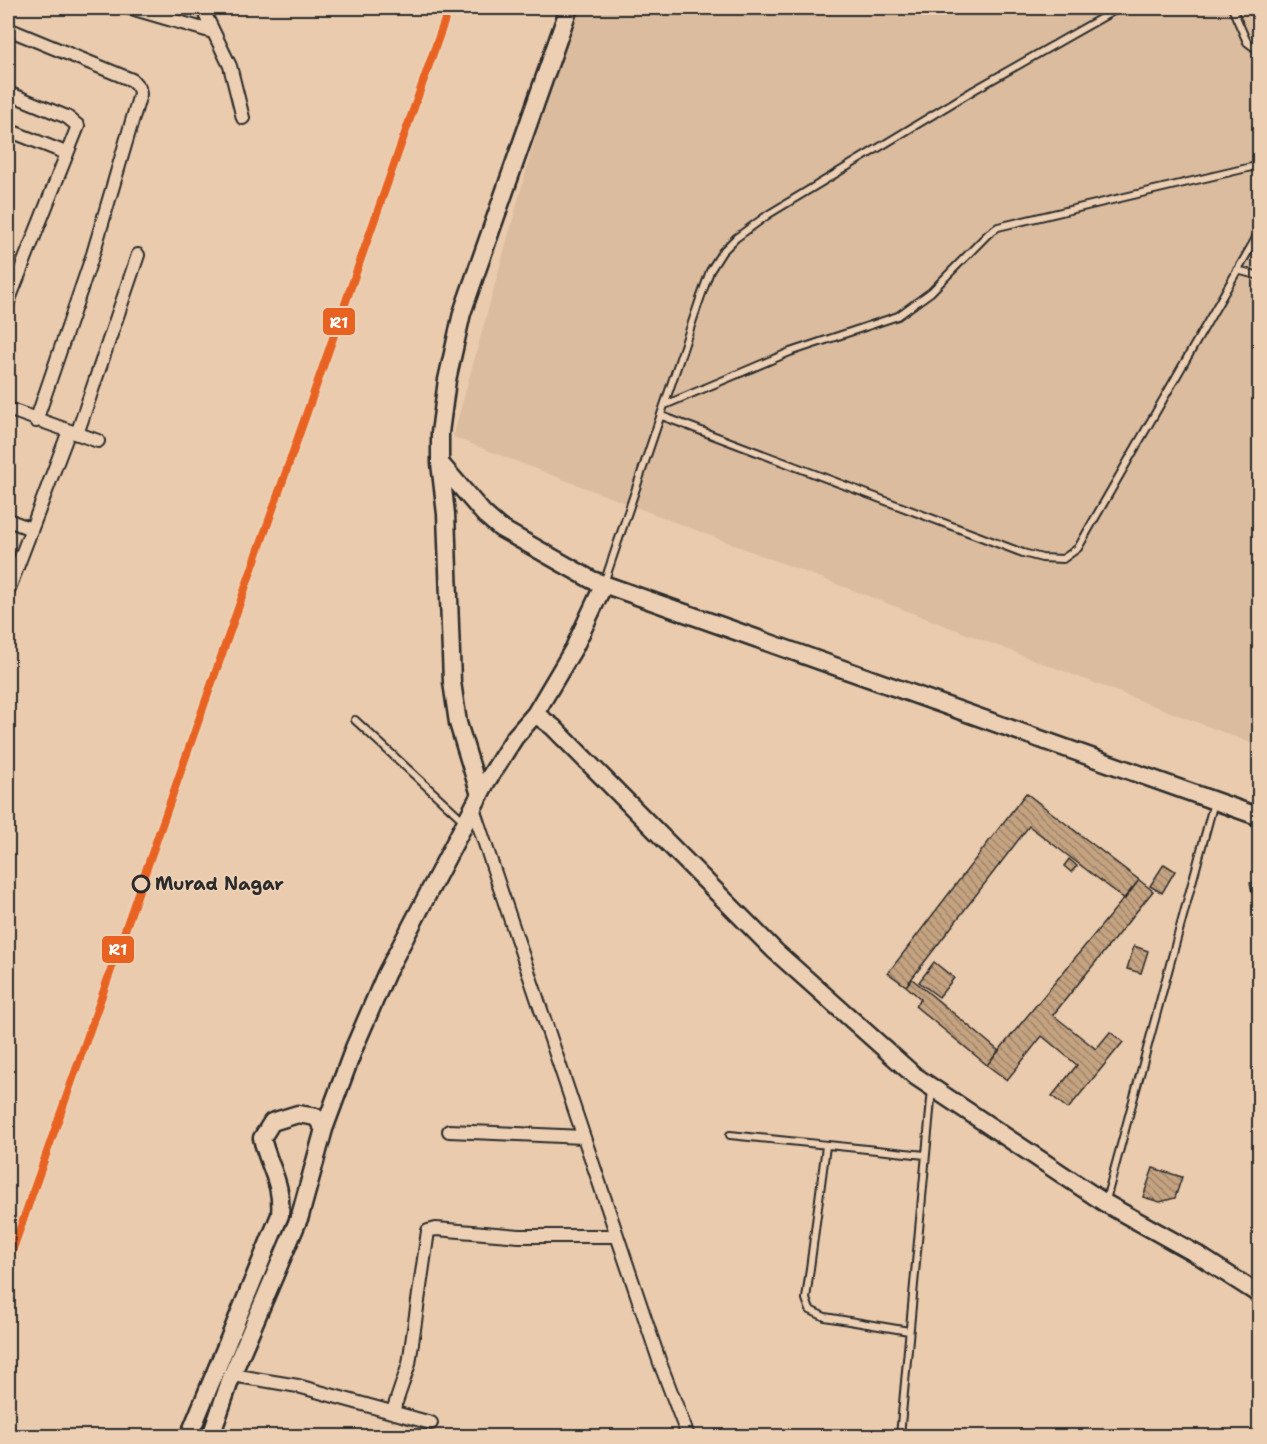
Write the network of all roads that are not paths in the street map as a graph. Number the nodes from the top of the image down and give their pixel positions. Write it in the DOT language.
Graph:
graph roads {
  1 [pos="131,8"];
  2 [pos="202,8"];
  3 [pos="569,8"];
  4 [pos="1119,8"];
  5 [pos="1232,8"];
  6 [pos="8,29"];
  7 [pos="204,30"];
  8 [pos="1260,52"];
  9 [pos="8,93"];
  10 [pos="243,118"];
  11 [pos="8,130"];
  12 [pos="66,153"];
  13 [pos="1260,165"];
  14 [pos="1260,231"];
  15 [pos="138,255"];
  16 [pos="1237,270"];
  17 [pos="1260,276"];
  18 [pos="8,302"];
  19 [pos="665,405"];
  20 [pos="8,409"];
  21 [pos="662,416"];
  22 [pos="36,421"];
  23 [pos="73,433"];
  24 [pos="99,441"];
  25 [pos="440,463"];
  26 [pos="8,520"];
  27 [pos="31,529"];
  28 [pos="604,584"];
  29 [pos="8,591"];
  30 [pos="535,714"];
  31 [pos="355,720"];
  32 [pos="1214,801"];
  33 [pos="473,809"];
  34 [pos="1260,817"];
  35 [pos="932,1088"];
  36 [pos="324,1129"];
  37 [pos="449,1131"];
  38 [pos="730,1135"];
  39 [pos="584,1137"];
  40 [pos="826,1146"];
  41 [pos="926,1155"];
  42 [pos="1105,1203"];
  43 [pos="617,1236"];
  44 [pos="1260,1295"];
  45 [pos="909,1331"];
  46 [pos="230,1382"];
  47 [pos="393,1411"];
  48 [pos="432,1423"];
  49 [pos="189,1437"];
  50 [pos="211,1437"];
  51 [pos="688,1437"];
  52 [pos="900,1437"];
  1 -- 7 [label="street"];
  2 -- 7 [label="street"];
  3 -- 25 [label="street"];
  4 -- 19 [label="lane"];
  5 -- 8 [label="lane"];
  6 -- 22 [label="street"];
  7 -- 10 [label="street"];
  9 -- 12 [label="street"];
  11 -- 12 [label="street"];
  12 -- 18 [label="street"];
  13 -- 19 [label="lane"];
  14 -- 16 [label="lane"];
  15 -- 23 [label="street"];
  16 -- 17 [label="lane"];
  16 -- 21 [label="lane"];
  19 -- 21 [label="lane"];
  20 -- 22 [label="street"];
  21 -- 28 [label="lane"];
  22 -- 23 [label="street"];
  23 -- 24 [label="street"];
  23 -- 27 [label="street"];
  25 -- 28 [label="street"];
  25 -- 33 [label="street"];
  26 -- 27 [label="street"];
  27 -- 29 [label="street"];
  28 -- 30 [label="street"];
  28 -- 32 [label="street"];
  30 -- 33 [label="street"];
  30 -- 35 [label="street"];
  31 -- 33 [label="lane"];
  32 -- 34 [label="street"];
  32 -- 42 [label="lane"];
  33 -- 36 [label="street"];
  33 -- 39 [label="street"];
  35 -- 41 [label="lane"];
  35 -- 42 [label="street"];
  36 -- 46 [label="street"];
  36 -- 49 [label="street"];
  37 -- 39 [label="street"];
  38 -- 40 [label="lane"];
  39 -- 43 [label="street"];
  40 -- 41 [label="lane"];
  40 -- 45 [label="lane"];
  41 -- 45 [label="lane"];
  42 -- 44 [label="street"];
  43 -- 47 [label="street"];
  43 -- 51 [label="street"];
  45 -- 52 [label="lane"];
  46 -- 47 [label="street"];
  46 -- 50 [label="street"];
  47 -- 48 [label="street"];
}
